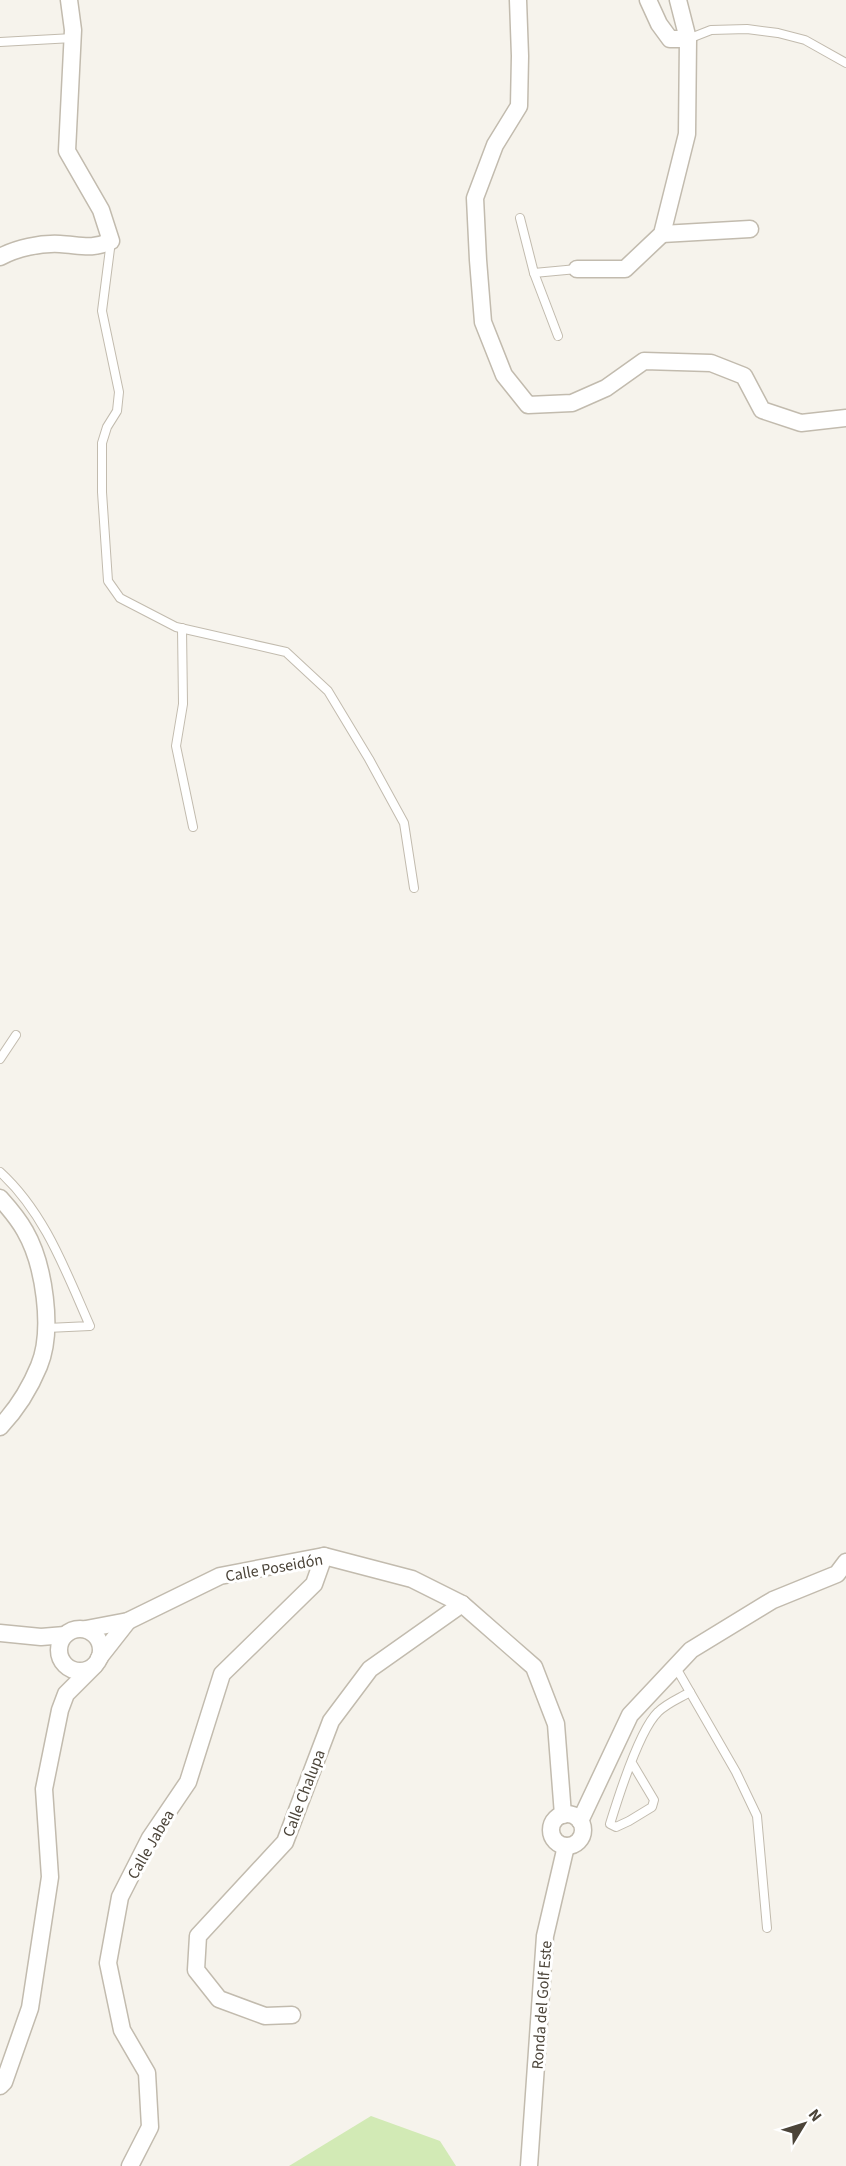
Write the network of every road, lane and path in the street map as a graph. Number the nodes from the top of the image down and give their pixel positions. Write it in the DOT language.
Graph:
graph roads {
  1 [pos="69,0"];
  2 [pos="518,0"];
  3 [pos="648,0"];
  4 [pos="678,0"];
  5 [pos="73,38"];
  6 [pos="688,39"];
  7 [pos="0,42"];
  8 [pos="846,63"];
  9 [pos="520,218"];
  10 [pos="750,229"];
  11 [pos="662,234"];
  12 [pos="111,241"];
  13 [pos="0,257"];
  14 [pos="577,269"];
  15 [pos="534,273"];
  16 [pos="558,336"];
  17 [pos="846,418"];
  18 [pos="182,628"];
  19 [pos="193,827"];
  20 [pos="414,888"];
  21 [pos="16,1035"];
  22 [pos="0,1059"];
  23 [pos="0,1172"];
  24 [pos="0,1198"];
  25 [pos="47,1328"];
  26 [pos="0,1428"];
  27 [pos="324,1556"];
  28 [pos="846,1562"];
  29 [pos="462,1604"];
  30 [pos="128,1621"];
  31 [pos="86,1629"];
  32 [pos="0,1633"];
  33 [pos="65,1635"];
  34 [pos="40,1637"];
  35 [pos="61,1656"];
  36 [pos="98,1662"];
  37 [pos="675,1666"];
  38 [pos="690,1692"];
  39 [pos="66,1694"];
  40 [pos="632,1763"];
  41 [pos="563,1815"];
  42 [pos="580,1821"];
  43 [pos="567,1846"];
  44 [pos="766,1928"];
  45 [pos="292,2015"];
  46 [pos="0,2086"];
  47 [pos="130,2166"];
  48 [pos="529,2166"];
  1 -- 5 [label="street"];
  2 -- 17 [label="street"];
  3 -- 6 [label="street"];
  4 -- 6 [label="street"];
  5 -- 7 [label="lane"];
  5 -- 12 [label="street"];
  6 -- 8 [label="lane"];
  6 -- 11 [label="street"];
  9 -- 15 [label="lane"];
  10 -- 11 [label="street"];
  11 -- 14 [label="street"];
  12 -- 13 [label="street"];
  12 -- 18 [label="lane"];
  14 -- 15 [label="lane"];
  15 -- 16 [label="lane"];
  18 -- 19 [label="lane"];
  18 -- 20 [label="lane"];
  21 -- 22 [label="lane"];
  23 -- 25 [label="lane"];
  24 -- 25 [label="street"];
  25 -- 26 [label="street"];
  27 -- 29 [label="street, Calle Poseidón"];
  27 -- 30 [label="street, Calle Poseidón"];
  27 -- 47 [label="street, Calle Jabea"];
  28 -- 37 [label="street"];
  29 -- 41 [label="street, Calle Poseidón"];
  29 -- 45 [label="street, Calle Chalupa"];
  30 -- 31 [label="street, Calle Poseidón"];
  30 -- 36 [label="street, Calle Poseidón"];
  31 -- 33 [label="street"];
  31 -- 36 [label="street"];
  32 -- 34 [label="street"];
  33 -- 34 [label="street"];
  33 -- 35 [label="street"];
  34 -- 35 [label="street"];
  35 -- 36 [label="street"];
  35 -- 39 [label="street, Calle Poseidón"];
  36 -- 39 [label="street, Calle Poseidón"];
  37 -- 38 [label="lane"];
  37 -- 42 [label="street"];
  38 -- 40 [label="lane"];
  38 -- 44 [label="lane"];
  39 -- 46 [label="street, Calle Poseidón"];
  40 -- 40 [label="lane"];
  41 -- 42 [label="street"];
  41 -- 43 [label="street"];
  42 -- 43 [label="street"];
  43 -- 48 [label="street, Ronda del Golf Este"];
}
